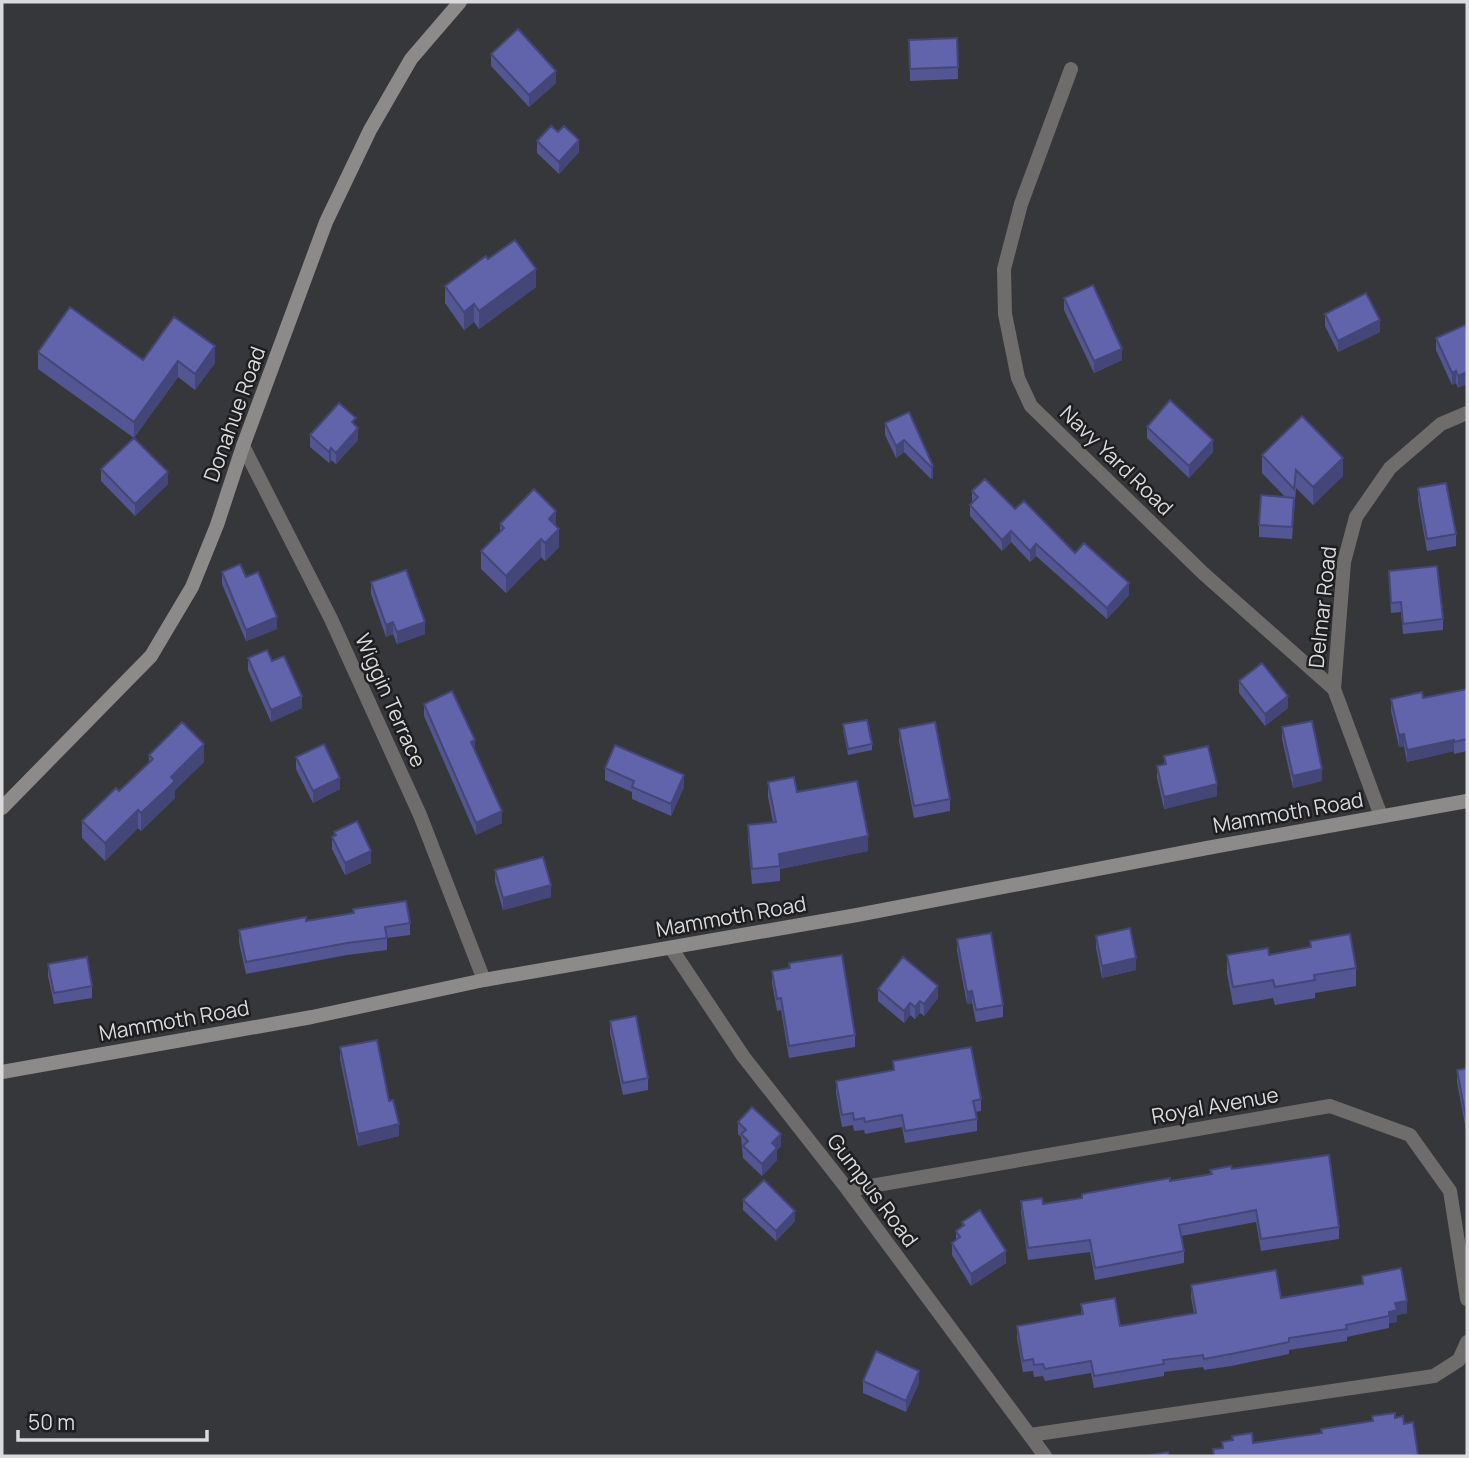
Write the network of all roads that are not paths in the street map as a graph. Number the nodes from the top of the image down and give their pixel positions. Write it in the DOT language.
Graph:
graph roads {
  1 [pos="460,2"];
  2 [pos="1072,69"];
  3 [pos="1467,413"];
  4 [pos="243,446"];
  5 [pos="1334,689"];
  6 [pos="1467,801"];
  7 [pos="2,808"];
  8 [pos="1381,816"];
  9 [pos="671,948"];
  10 [pos="484,980"];
  11 [pos="2,1072"];
  12 [pos="848,1190"];
  13 [pos="1467,1299"];
  14 [pos="1467,1342"];
  15 [pos="1030,1435"];
  16 [pos="1045,1456"];
  1 -- 4 [label="main road, Donahue Road"];
  2 -- 5 [label="street, Navy Yard Road"];
  3 -- 5 [label="street, Delmar Road"];
  4 -- 7 [label="main road, Donahue Road"];
  4 -- 10 [label="street, Wiggin Terrace"];
  5 -- 8 [label="street, Navy Yard Road"];
  6 -- 8 [label="main road, Mammoth Road"];
  8 -- 9 [label="main road, Mammoth Road"];
  9 -- 10 [label="main road, Mammoth Road"];
  9 -- 12 [label="street, Gumpus Road"];
  10 -- 11 [label="main road, Mammoth Road"];
  12 -- 13 [label="street, Royal Avenue"];
  12 -- 15 [label="street, Gumpus Road"];
  14 -- 15 [label="street"];
  15 -- 16 [label="street, Gumpus Road"];
}
